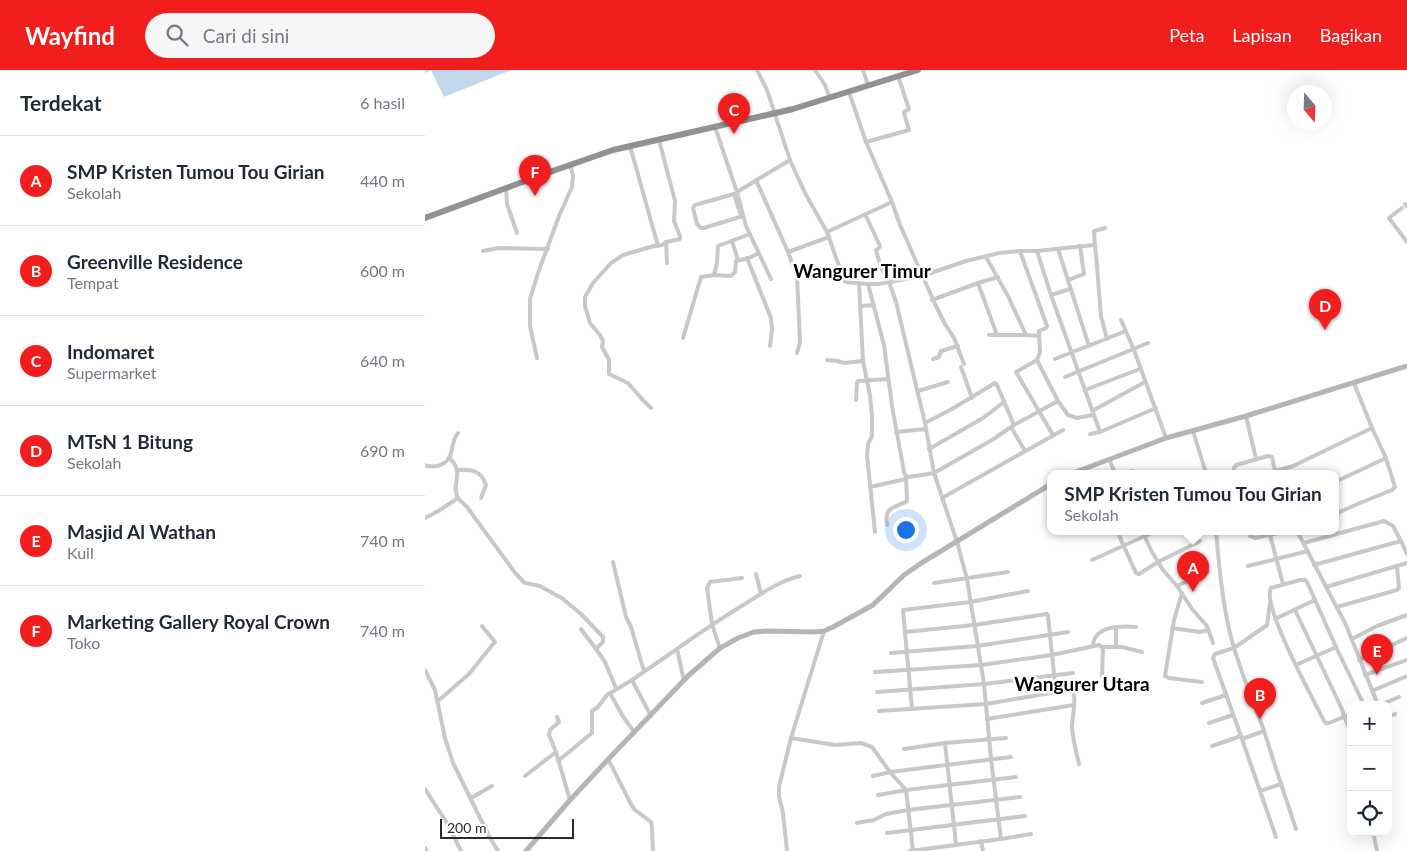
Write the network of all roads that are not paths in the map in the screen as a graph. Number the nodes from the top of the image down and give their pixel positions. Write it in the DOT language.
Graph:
graph roads {
  1 [pos="757,70"];
  2 [pos="815,70"];
  3 [pos="863,70"];
  4 [pos="918,70"];
  5 [pos="900,74"];
  6 [pos="868,85"];
  7 [pos="849,92"];
  8 [pos="830,98"];
  9 [pos="775,114"];
  10 [pos="715,127"];
  11 [pos="659,140"];
  12 [pos="865,142"];
  13 [pos="630,146"];
  14 [pos="790,160"];
  15 [pos="571,164"];
  16 [pos="756,180"];
  17 [pos="505,188"];
  18 [pos="737,192"];
  19 [pos="892,202"];
  20 [pos="1405,206"];
  21 [pos="865,214"];
  22 [pos="742,216"];
  23 [pos="425,218"];
  24 [pos="1105,228"];
  25 [pos="517,233"];
  26 [pos="749,234"];
  27 [pos="828,234"];
  28 [pos="732,241"];
  29 [pos="666,242"];
  30 [pos="1407,242"];
  31 [pos="658,246"];
  32 [pos="1080,246"];
  33 [pos="1095,246"];
  34 [pos="548,249"];
  35 [pos="1058,249"];
  36 [pos="483,251"];
  37 [pos="1020,251"];
  38 [pos="1037,251"];
  39 [pos="788,252"];
  40 [pos="759,253"];
  41 [pos="987,257"];
  42 [pos="747,258"];
  43 [pos="738,260"];
  44 [pos="667,263"];
  45 [pos="714,275"];
  46 [pos="922,276"];
  47 [pos="998,278"];
  48 [pos="771,279"];
  49 [pos="1068,280"];
  50 [pos="891,282"];
  51 [pos="859,283"];
  52 [pos="868,284"];
  53 [pos="977,284"];
  54 [pos="1070,289"];
  55 [pos="1051,295"];
  56 [pos="933,300"];
  57 [pos="874,305"];
  58 [pos="861,306"];
  59 [pos="1121,320"];
  60 [pos="1126,331"];
  61 [pos="989,335"];
  62 [pos="997,335"];
  63 [pos="1026,335"];
  64 [pos="1039,336"];
  65 [pos="683,338"];
  66 [pos="1107,339"];
  67 [pos="1148,343"];
  68 [pos="770,346"];
  69 [pos="957,346"];
  70 [pos="1089,346"];
  71 [pos="1134,350"];
  72 [pos="1071,352"];
  73 [pos="797,353"];
  74 [pos="537,358"];
  75 [pos="933,359"];
  76 [pos="1055,359"];
  77 [pos="827,360"];
  78 [pos="1037,360"];
  79 [pos="863,361"];
  80 [pos="1407,366"];
  81 [pos="1140,369"];
  82 [pos="1079,371"];
  83 [pos="1065,377"];
  84 [pos="888,380"];
  85 [pos="867,381"];
  86 [pos="948,382"];
  87 [pos="1145,382"];
  88 [pos="1354,384"];
  89 [pos="1085,390"];
  90 [pos="918,391"];
  91 [pos="971,398"];
  92 [pos="856,400"];
  93 [pos="1058,400"];
  94 [pos="1004,402"];
  95 [pos="651,408"];
  96 [pos="1156,408"];
  97 [pos="1038,412"];
  98 [pos="1093,413"];
  99 [pos="1246,416"];
  100 [pos="925,423"];
  101 [pos="1013,426"];
  102 [pos="1372,428"];
  103 [pos="926,429"];
  104 [pos="1063,430"];
  105 [pos="1193,431"];
  106 [pos="896,432"];
  107 [pos="1100,432"];
  108 [pos="458,433"];
  109 [pos="1089,434"];
  110 [pos="1053,435"];
  111 [pos="1166,438"];
  112 [pos="929,449"];
  113 [pos="1025,451"];
  114 [pos="449,458"];
  115 [pos="1386,458"];
  116 [pos="1109,459"];
  117 [pos="1257,459"];
  118 [pos="425,465"];
  119 [pos="457,470"];
  120 [pos="1081,470"];
  121 [pos="1114,470"];
  122 [pos="1205,470"];
  123 [pos="1234,470"];
  124 [pos="1275,470"];
  125 [pos="1282,470"];
  126 [pos="934,473"];
  127 [pos="906,478"];
  128 [pos="1339,480"];
  129 [pos="1047,486"];
  130 [pos="871,487"];
  131 [pos="458,498"];
  132 [pos="481,498"];
  133 [pos="942,498"];
  134 [pos="1339,512"];
  135 [pos="425,518"];
  136 [pos="887,525"];
  137 [pos="875,532"];
  138 [pos="1339,533"];
  139 [pos="1119,535"];
  140 [pos="1216,535"];
  141 [pos="1249,535"];
  142 [pos="1269,535"];
  143 [pos="1299,535"];
  144 [pos="1333,535"];
  145 [pos="1145,536"];
  146 [pos="1200,541"];
  147 [pos="1401,541"];
  148 [pos="957,542"];
  149 [pos="1304,543"];
  150 [pos="1123,546"];
  151 [pos="1308,551"];
  152 [pos="1407,554"];
  153 [pos="1276,559"];
  154 [pos="1092,560"];
  155 [pos="613,562"];
  156 [pos="1158,562"];
  157 [pos="1407,563"];
  158 [pos="1314,565"];
  159 [pos="1248,566"];
  160 [pos="1397,566"];
  161 [pos="1008,572"];
  162 [pos="1208,572"];
  163 [pos="756,574"];
  164 [pos="800,576"];
  165 [pos="742,578"];
  166 [pos="967,578"];
  167 [pos="934,583"];
  168 [pos="1283,584"];
  169 [pos="1177,586"];
  170 [pos="1326,587"];
  171 [pos="1028,591"];
  172 [pos="1182,593"];
  173 [pos="761,594"];
  174 [pos="1315,600"];
  175 [pos="970,602"];
  176 [pos="1270,602"];
  177 [pos="1337,607"];
  178 [pos="1295,610"];
  179 [pos="1407,615"];
  180 [pos="1275,619"];
  181 [pos="712,624"];
  182 [pos="974,625"];
  183 [pos="483,626"];
  184 [pos="1116,627"];
  185 [pos="1136,627"];
  186 [pos="1172,628"];
  187 [pos="581,629"];
  188 [pos="1209,630"];
  189 [pos="825,631"];
  190 [pos="905,632"];
  191 [pos="1068,632"];
  192 [pos="1049,634"];
  193 [pos="1407,638"];
  194 [pos="1352,640"];
  195 [pos="1213,644"];
  196 [pos="977,646"];
  197 [pos="1093,646"];
  198 [pos="1102,647"];
  199 [pos="1115,647"];
  200 [pos="1336,647"];
  201 [pos="1234,648"];
  202 [pos="596,649"];
  203 [pos="677,649"];
  204 [pos="720,649"];
  205 [pos="891,652"];
  206 [pos="907,652"];
  207 [pos="1142,652"];
  208 [pos="1052,655"];
  209 [pos="1317,656"];
  210 [pos="1359,660"];
  211 [pos="1407,660"];
  212 [pos="981,665"];
  213 [pos="1296,665"];
  214 [pos="425,670"];
  215 [pos="909,670"];
  216 [pos="644,671"];
  217 [pos="875,672"];
  218 [pos="1073,672"];
  219 [pos="1055,674"];
  220 [pos="1365,675"];
  221 [pos="1102,676"];
  222 [pos="1407,676"];
  223 [pos="632,680"];
  224 [pos="684,681"];
  225 [pos="1202,682"];
  226 [pos="984,684"];
  227 [pos="616,688"];
  228 [pos="911,689"];
  229 [pos="1372,691"];
  230 [pos="877,692"];
  231 [pos="1056,692"];
  232 [pos="610,693"];
  233 [pos="1226,695"];
  234 [pos="1399,697"];
  235 [pos="438,701"];
  236 [pos="1362,701"];
  237 [pos="1376,701"];
  238 [pos="1386,701"];
  239 [pos="1202,703"];
  240 [pos="986,704"];
  241 [pos="1074,706"];
  242 [pos="912,709"];
  243 [pos="879,711"];
  244 [pos="1395,714"];
  245 [pos="1233,715"];
  246 [pos="1347,715"];
  247 [pos="1392,715"];
  248 [pos="651,716"];
  249 [pos="1344,716"];
  250 [pos="557,717"];
  251 [pos="987,719"];
  252 [pos="1209,723"];
  253 [pos="1347,724"];
  254 [pos="1264,731"];
  255 [pos="634,732"];
  256 [pos="1241,737"];
  257 [pos="791,738"];
  258 [pos="1005,738"];
  259 [pos="989,740"];
  260 [pos="945,744"];
  261 [pos="1212,746"];
  262 [pos="904,749"];
  263 [pos="555,752"];
  264 [pos="1011,756"];
  265 [pos="608,759"];
  266 [pos="991,760"];
  267 [pos="558,762"];
  268 [pos="1079,764"];
  269 [pos="947,765"];
  270 [pos="890,772"];
  271 [pos="525,776"];
  272 [pos="873,776"];
  273 [pos="1016,777"];
  274 [pos="993,780"];
  275 [pos="1281,784"];
  276 [pos="949,785"];
  277 [pos="492,786"];
  278 [pos="425,789"];
  279 [pos="906,790"];
  280 [pos="1260,792"];
  281 [pos="877,795"];
  282 [pos="1020,797"];
  283 [pos="471,798"];
  284 [pos="570,800"];
  285 [pos="996,800"];
  286 [pos="952,805"];
  287 [pos="908,810"];
  288 [pos="1025,816"];
  289 [pos="999,820"];
  290 [pos="857,823"];
  291 [pos="953,824"];
  292 [pos="1297,829"];
  293 [pos="910,830"];
  294 [pos="887,833"];
  295 [pos="1031,834"];
  296 [pos="1374,836"];
  297 [pos="1276,837"];
  298 [pos="1001,839"];
  299 [pos="981,841"];
  300 [pos="956,844"];
  301 [pos="425,848"];
  302 [pos="427,851"];
  303 [pos="461,851"];
  304 [pos="498,851"];
  305 [pos="526,851"];
  306 [pos="653,851"];
  307 [pos="787,851"];
  308 [pos="912,851"];
  309 [pos="983,851"];
  310 [pos="1377,851"];
  1 -- 9 [label="street"];
  2 -- 8 [label="street"];
  3 -- 6 [label="street"];
  4 -- 5 [label="highway"];
  5 -- 6 [label="highway"];
  5 -- 12 [label="street"];
  6 -- 7 [label="highway"];
  7 -- 8 [label="highway"];
  7 -- 12 [label="street"];
  8 -- 9 [label="highway"];
  9 -- 10 [label="highway"];
  9 -- 14 [label="street"];
  10 -- 11 [label="highway"];
  10 -- 18 [label="street"];
  11 -- 13 [label="highway"];
  11 -- 29 [label="street"];
  12 -- 19 [label="street"];
  13 -- 15 [label="highway"];
  13 -- 31 [label="street"];
  14 -- 16 [label="street"];
  14 -- 27 [label="street"];
  15 -- 17 [label="highway"];
  15 -- 34 [label="street"];
  16 -- 18 [label="street"];
  16 -- 39 [label="street"];
  17 -- 23 [label="highway"];
  17 -- 25 [label="street"];
  18 -- 22 [label="street"];
  19 -- 21 [label="street"];
  19 -- 46 [label="street"];
  20 -- 30 [label="street"];
  21 -- 27 [label="street"];
  21 -- 50 [label="street"];
  22 -- 22 [label="street"];
  22 -- 26 [label="street"];
  24 -- 33 [label="street"];
  26 -- 28 [label="street"];
  26 -- 40 [label="street"];
  27 -- 39 [label="street"];
  27 -- 51 [label="street"];
  28 -- 43 [label="street"];
  28 -- 45 [label="street"];
  29 -- 31 [label="street"];
  29 -- 44 [label="street"];
  31 -- 95 [label="street"];
  32 -- 33 [label="street"];
  32 -- 35 [label="street"];
  32 -- 49 [label="street"];
  33 -- 66 [label="street"];
  34 -- 36 [label="street"];
  34 -- 74 [label="street"];
  35 -- 38 [label="street"];
  35 -- 49 [label="street"];
  37 -- 38 [label="street"];
  37 -- 41 [label="street"];
  37 -- 64 [label="street"];
  38 -- 55 [label="street"];
  39 -- 73 [label="street"];
  40 -- 42 [label="street"];
  40 -- 48 [label="street"];
  41 -- 46 [label="street"];
  41 -- 47 [label="street"];
  42 -- 43 [label="street"];
  42 -- 68 [label="street"];
  43 -- 45 [label="street"];
  45 -- 65 [label="street"];
  46 -- 50 [label="street"];
  46 -- 56 [label="street"];
  47 -- 53 [label="street"];
  47 -- 63 [label="street"];
  49 -- 54 [label="street"];
  50 -- 52 [label="street"];
  50 -- 90 [label="street"];
  51 -- 52 [label="street"];
  51 -- 58 [label="street"];
  52 -- 57 [label="street"];
  53 -- 56 [label="street"];
  53 -- 62 [label="street"];
  54 -- 55 [label="street"];
  54 -- 70 [label="street"];
  55 -- 72 [label="street"];
  56 -- 69 [label="street"];
  57 -- 58 [label="street"];
  57 -- 84 [label="street"];
  58 -- 79 [label="street"];
  59 -- 60 [label="street"];
  60 -- 66 [label="street"];
  60 -- 71 [label="street"];
  61 -- 62 [label="street"];
  62 -- 63 [label="street"];
  63 -- 64 [label="street"];
  64 -- 78 [label="street"];
  66 -- 70 [label="street"];
  67 -- 71 [label="street"];
  69 -- 75 [label="street"];
  69 -- 91 [label="street"];
  70 -- 72 [label="street"];
  71 -- 81 [label="street"];
  71 -- 82 [label="street"];
  72 -- 76 [label="street"];
  72 -- 82 [label="street"];
  77 -- 79 [label="street"];
  78 -- 93 [label="street"];
  78 -- 97 [label="street"];
  79 -- 85 [label="street"];
  80 -- 88 [label="street"];
  81 -- 87 [label="street"];
  81 -- 89 [label="street"];
  82 -- 83 [label="street"];
  82 -- 89 [label="street"];
  84 -- 85 [label="street"];
  84 -- 106 [label="street"];
  85 -- 92 [label="street"];
  85 -- 130 [label="street"];
  86 -- 90 [label="street"];
  87 -- 96 [label="street"];
  87 -- 98 [label="street"];
  88 -- 99 [label="street"];
  88 -- 102 [label="street"];
  89 -- 98 [label="street"];
  90 -- 100 [label="street"];
  91 -- 94 [label="street"];
  91 -- 100 [label="street"];
  93 -- 97 [label="street"];
  93 -- 98 [label="street"];
  94 -- 101 [label="street"];
  94 -- 112 [label="street"];
  96 -- 107 [label="street"];
  96 -- 111 [label="street"];
  97 -- 101 [label="street"];
  97 -- 110 [label="street"];
  98 -- 107 [label="street"];
  99 -- 105 [label="street"];
  99 -- 117 [label="street"];
  100 -- 103 [label="street"];
  101 -- 113 [label="street"];
  101 -- 126 [label="street"];
  102 -- 115 [label="street"];
  102 -- 125 [label="street"];
  103 -- 106 [label="street"];
  103 -- 112 [label="street"];
  104 -- 110 [label="street"];
  105 -- 111 [label="street"];
  105 -- 122 [label="street"];
  106 -- 127 [label="street"];
  107 -- 109 [label="street"];
  108 -- 114 [label="street"];
  110 -- 113 [label="street"];
  111 -- 116 [label="street"];
  112 -- 126 [label="street"];
  113 -- 133 [label="street"];
  114 -- 118 [label="street"];
  114 -- 119 [label="street"];
  115 -- 128 [label="street"];
  115 -- 134 [label="street"];
  116 -- 120 [label="street"];
  116 -- 121 [label="street"];
  117 -- 123 [label="street"];
  117 -- 124 [label="street"];
  119 -- 131 [label="street"];
  119 -- 132 [label="street"];
  126 -- 127 [label="street"];
  126 -- 133 [label="street"];
  127 -- 130 [label="street"];
  127 -- 136 [label="street"];
  129 -- 148 [label="street"];
  130 -- 137 [label="street"];
  131 -- 135 [label="street"];
  131 -- 202 [label="street"];
  133 -- 148 [label="street"];
  138 -- 147 [label="street"];
  139 -- 150 [label="street"];
  140 -- 201 [label="street"];
  141 -- 142 [label="street"];
  142 -- 153 [label="street"];
  143 -- 149 [label="street"];
  144 -- 149 [label="street"];
  145 -- 150 [label="street"];
  145 -- 156 [label="street"];
  146 -- 156 [label="street"];
  147 -- 152 [label="street"];
  147 -- 158 [label="street"];
  148 -- 166 [label="street"];
  148 -- 189 [label="street"];
  149 -- 151 [label="street"];
  150 -- 154 [label="street"];
  150 -- 156 [label="street"];
  151 -- 153 [label="street"];
  151 -- 158 [label="street"];
  153 -- 159 [label="street"];
  153 -- 168 [label="street"];
  155 -- 216 [label="street"];
  156 -- 169 [label="street"];
  157 -- 160 [label="street"];
  158 -- 170 [label="street"];
  160 -- 170 [label="street"];
  160 -- 177 [label="street"];
  161 -- 166 [label="street"];
  162 -- 169 [label="street"];
  163 -- 173 [label="street"];
  164 -- 173 [label="street"];
  165 -- 181 [label="street"];
  166 -- 167 [label="street"];
  166 -- 175 [label="street"];
  168 -- 174 [label="street"];
  168 -- 176 [label="street"];
  169 -- 172 [label="street"];
  170 -- 177 [label="street"];
  171 -- 175 [label="street"];
  172 -- 186 [label="street"];
  172 -- 188 [label="street"];
  173 -- 181 [label="street"];
  174 -- 178 [label="street"];
  174 -- 200 [label="street"];
  175 -- 182 [label="street"];
  175 -- 190 [label="street"];
  176 -- 180 [label="street"];
  176 -- 201 [label="street"];
  177 -- 194 [label="street"];
  178 -- 180 [label="street"];
  178 -- 209 [label="street"];
  179 -- 194 [label="street"];
  180 -- 213 [label="street"];
  181 -- 203 [label="street"];
  181 -- 204 [label="street"];
  182 -- 190 [label="street"];
  182 -- 192 [label="street"];
  182 -- 196 [label="street"];
  183 -- 235 [label="street"];
  184 -- 185 [label="street"];
  184 -- 197 [label="street"];
  184 -- 199 [label="street"];
  186 -- 188 [label="street"];
  186 -- 225 [label="street"];
  187 -- 202 [label="street"];
  188 -- 195 [label="street"];
  189 -- 204 [label="street"];
  189 -- 257 [label="street"];
  190 -- 206 [label="street"];
  191 -- 192 [label="street"];
  192 -- 196 [label="street"];
  192 -- 208 [label="street"];
  193 -- 210 [label="street"];
  194 -- 210 [label="street"];
  196 -- 206 [label="street"];
  196 -- 212 [label="street"];
  197 -- 198 [label="street"];
  197 -- 208 [label="street"];
  198 -- 199 [label="street"];
  198 -- 221 [label="street"];
  199 -- 207 [label="street"];
  200 -- 209 [label="street"];
  200 -- 236 [label="street"];
  201 -- 233 [label="street"];
  201 -- 254 [label="street"];
  202 -- 227 [label="street"];
  203 -- 216 [label="street"];
  203 -- 224 [label="street"];
  204 -- 224 [label="street"];
  205 -- 206 [label="street"];
  206 -- 215 [label="street"];
  208 -- 212 [label="street"];
  208 -- 219 [label="street"];
  209 -- 213 [label="street"];
  209 -- 249 [label="street"];
  210 -- 220 [label="street"];
  211 -- 220 [label="street"];
  212 -- 215 [label="street"];
  212 -- 226 [label="street"];
  213 -- 249 [label="street"];
  214 -- 235 [label="street"];
  215 -- 217 [label="street"];
  215 -- 228 [label="street"];
  216 -- 223 [label="street"];
  218 -- 219 [label="street"];
  219 -- 226 [label="street"];
  219 -- 231 [label="street"];
  220 -- 229 [label="street"];
  222 -- 229 [label="street"];
  223 -- 227 [label="street"];
  223 -- 248 [label="street"];
  224 -- 248 [label="street"];
  226 -- 228 [label="street"];
  226 -- 240 [label="street"];
  227 -- 232 [label="street"];
  228 -- 230 [label="street"];
  228 -- 242 [label="street"];
  229 -- 237 [label="street"];
  231 -- 240 [label="street"];
  231 -- 241 [label="street"];
  232 -- 255 [label="street"];
  232 -- 267 [label="street"];
  233 -- 239 [label="street"];
  233 -- 245 [label="street"];
  234 -- 238 [label="street"];
  235 -- 283 [label="street"];
  240 -- 242 [label="street"];
  240 -- 251 [label="street"];
  241 -- 251 [label="street"];
  241 -- 268 [label="street"];
  242 -- 243 [label="street"];
  244 -- 247 [label="street"];
  245 -- 252 [label="street"];
  245 -- 256 [label="street"];
  246 -- 249 [label="street"];
  248 -- 255 [label="street"];
  249 -- 253 [label="street"];
  250 -- 263 [label="street"];
  251 -- 259 [label="street"];
  254 -- 256 [label="street"];
  254 -- 275 [label="street"];
  255 -- 265 [label="street"];
  256 -- 261 [label="street"];
  256 -- 280 [label="street"];
  257 -- 270 [label="street"];
  257 -- 307 [label="street"];
  258 -- 259 [label="street"];
  259 -- 260 [label="street"];
  259 -- 266 [label="street"];
  260 -- 262 [label="street"];
  260 -- 269 [label="street"];
  263 -- 267 [label="street"];
  263 -- 271 [label="street"];
  264 -- 266 [label="street"];
  265 -- 284 [label="street"];
  265 -- 306 [label="street"];
  266 -- 269 [label="street"];
  266 -- 274 [label="street"];
  267 -- 284 [label="street"];
  269 -- 270 [label="street"];
  269 -- 276 [label="street"];
  270 -- 272 [label="street"];
  270 -- 279 [label="street"];
  273 -- 274 [label="street"];
  274 -- 276 [label="street"];
  274 -- 285 [label="street"];
  275 -- 280 [label="street"];
  275 -- 292 [label="street"];
  276 -- 279 [label="street"];
  276 -- 286 [label="street"];
  277 -- 283 [label="street"];
  278 -- 303 [label="street"];
  279 -- 281 [label="street"];
  279 -- 287 [label="street"];
  280 -- 297 [label="street"];
  282 -- 285 [label="street"];
  283 -- 304 [label="street"];
  284 -- 305 [label="street"];
  285 -- 286 [label="street"];
  285 -- 289 [label="street"];
  286 -- 287 [label="street"];
  286 -- 291 [label="street"];
  287 -- 290 [label="street"];
  287 -- 293 [label="street"];
  288 -- 289 [label="street"];
  289 -- 291 [label="street"];
  289 -- 298 [label="street"];
  291 -- 293 [label="street"];
  291 -- 300 [label="street"];
  293 -- 294 [label="street"];
  293 -- 308 [label="street"];
  295 -- 298 [label="street"];
  296 -- 310 [label="street"];
  298 -- 299 [label="street"];
  299 -- 300 [label="street"];
  299 -- 309 [label="street"];
  300 -- 308 [label="street"];
  301 -- 302 [label="street"];
}
